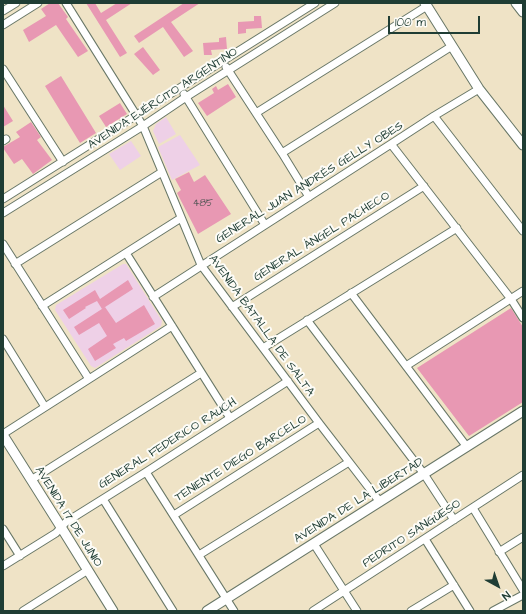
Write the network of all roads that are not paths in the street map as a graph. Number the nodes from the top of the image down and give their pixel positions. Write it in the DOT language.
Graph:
graph roads {
  1 [pos="16,3"];
  2 [pos="38,3"];
  3 [pos="66,3"];
  4 [pos="315,3"];
  5 [pos="335,3"];
  6 [pos="516,3"];
  7 [pos="426,4"];
  8 [pos="3,11"];
  9 [pos="523,12"];
  10 [pos="3,25"];
  11 [pos="452,46"];
  12 [pos="222,62"];
  13 [pos="3,69"];
  14 [pos="228,71"];
  15 [pos="180,88"];
  16 [pos="479,89"];
  17 [pos="186,98"];
  18 [pos="256,113"];
  19 [pos="138,116"];
  20 [pos="434,116"];
  21 [pos="143,126"];
  22 [pos="391,144"];
  23 [pos="523,145"];
  24 [pos="282,153"];
  25 [pos="63,162"];
  26 [pos="162,172"];
  27 [pos="424,186"];
  28 [pos="309,197"];
  29 [pos="3,200"];
  30 [pos="3,213"];
  31 [pos="181,218"];
  32 [pos="265,224"];
  33 [pos="456,228"];
  34 [pos="523,231"];
  35 [pos="3,244"];
  36 [pos="126,253"];
  37 [pos="15,264"];
  38 [pos="201,265"];
  39 [pos="523,291"];
  40 [pos="351,293"];
  41 [pos="153,296"];
  42 [pos="511,299"];
  43 [pos="42,306"];
  44 [pos="232,307"];
  45 [pos="523,318"];
  46 [pos="307,320"];
  47 [pos="172,326"];
  48 [pos="3,339"];
  49 [pos="263,348"];
  50 [pos="406,366"];
  51 [pos="201,373"];
  52 [pos="89,379"];
  53 [pos="288,381"];
  54 [pos="45,406"];
  55 [pos="523,411"];
  56 [pos="230,418"];
  57 [pos="319,423"];
  58 [pos="3,435"];
  59 [pos="467,447"];
  60 [pos="349,462"];
  61 [pos="146,472"];
  62 [pos="424,474"];
  63 [pos="523,475"];
  64 [pos="31,480"];
  65 [pos="103,498"];
  66 [pos="380,502"];
  67 [pos="473,508"];
  68 [pos="174,515"];
  69 [pos="454,520"];
  70 [pos="61,527"];
  71 [pos="3,529"];
  72 [pos="523,537"];
  73 [pos="425,539"];
  74 [pos="314,544"];
  75 [pos="499,552"];
  76 [pos="199,555"];
  77 [pos="20,556"];
  78 [pos="3,566"];
  79 [pos="88,570"];
  80 [pos="454,585"];
  81 [pos="523,590"];
  82 [pos="344,591"];
  83 [pos="523,595"];
  84 [pos="226,599"];
  85 [pos="23,611"];
  86 [pos="112,611"];
  87 [pos="174,611"];
  88 [pos="207,611"];
  89 [pos="234,611"];
  90 [pos="313,611"];
  91 [pos="357,611"];
  92 [pos="411,611"];
  93 [pos="470,611"];
  94 [pos="493,611"];
  1 -- 8 [label="street"];
  2 -- 10 [label="street"];
  3 -- 19 [label="street, AVENIDA BATALLA DE SALTA"];
  4 -- 12 [label="street, AVENIDA EJÉRCITO ARGENTINO"];
  5 -- 14 [label="street, AVENIDA EJÉRCITO ARGENTINO"];
  6 -- 9 [label="main road"];
  7 -- 11 [label="main road"];
  7 -- 18 [label="street"];
  11 -- 16 [label="main road"];
  11 -- 24 [label="street"];
  12 -- 14 [label="street"];
  12 -- 15 [label="street, AVENIDA EJÉRCITO ARGENTINO"];
  13 -- 25 [label="street"];
  14 -- 17 [label="street, AVENIDA EJÉRCITO ARGENTINO"];
  14 -- 18 [label="street"];
  15 -- 17 [label="street"];
  15 -- 19 [label="street, AVENIDA EJÉRCITO ARGENTINO"];
  16 -- 20 [label="street, GENERAL JUAN ANDRÉS GELLY OBES"];
  16 -- 23 [label="main road"];
  17 -- 21 [label="street, AVENIDA EJÉRCITO ARGENTINO"];
  17 -- 32 [label="street"];
  18 -- 24 [label="street"];
  19 -- 21 [label="street, AVENIDA BATALLA DE SALTA"];
  19 -- 25 [label="street, AVENIDA EJÉRCITO ARGENTINO"];
  20 -- 22 [label="street, GENERAL JUAN ANDRÉS GELLY OBES"];
  20 -- 34 [label="street"];
  21 -- 26 [label="street, AVENIDA BATALLA DE SALTA"];
  21 -- 30 [label="street, AVENIDA EJÉRCITO ARGENTINO"];
  22 -- 27 [label="street"];
  22 -- 28 [label="street, GENERAL JUAN ANDRÉS GELLY OBES"];
  24 -- 28 [label="street"];
  25 -- 29 [label="street, AVENIDA EJÉRCITO ARGENTINO"];
  26 -- 31 [label="street, AVENIDA BATALLA DE SALTA"];
  26 -- 37 [label="street"];
  27 -- 33 [label="street"];
  27 -- 44 [label="street, GENERAL ÁNGEL PACHECO"];
  28 -- 32 [label="street, GENERAL JUAN ANDRÉS GELLY OBES"];
  31 -- 36 [label="street"];
  31 -- 38 [label="street, AVENIDA BATALLA DE SALTA"];
  32 -- 38 [label="street, GENERAL JUAN ANDRÉS GELLY OBES"];
  33 -- 40 [label="street"];
  33 -- 42 [label="street"];
  35 -- 37 [label="street"];
  36 -- 41 [label="street"];
  36 -- 43 [label="street"];
  37 -- 43 [label="street"];
  38 -- 41 [label="street, GENERAL JUAN ANDRÉS GELLY OBES"];
  38 -- 44 [label="street, AVENIDA BATALLA DE SALTA"];
  39 -- 42 [label="street"];
  40 -- 46 [label="street"];
  40 -- 50 [label="street"];
  41 -- 47 [label="street"];
  42 -- 45 [label="street"];
  42 -- 50 [label="street"];
  43 -- 52 [label="street"];
  44 -- 49 [label="street, AVENIDA BATALLA DE SALTA"];
  46 -- 49 [label="street"];
  46 -- 62 [label="street"];
  47 -- 51 [label="street"];
  47 -- 52 [label="street"];
  48 -- 54 [label="street"];
  49 -- 53 [label="street, AVENIDA BATALLA DE SALTA"];
  50 -- 59 [label="street"];
  51 -- 56 [label="street"];
  51 -- 64 [label="street"];
  52 -- 54 [label="street"];
  53 -- 56 [label="street, GENERAL FEDERICO RAUCH"];
  53 -- 57 [label="street, AVENIDA BATALLA DE SALTA"];
  54 -- 58 [label="street"];
  55 -- 59 [label="main road, AVENIDA DE LA LIBERTAD"];
  56 -- 61 [label="street, GENERAL FEDERICO RAUCH"];
  57 -- 60 [label="street, AVENIDA BATALLA DE SALTA"];
  57 -- 68 [label="street, TENIENTE DIEGO BARCELO"];
  58 -- 64 [label="main road, AVENIDA 17 DE JUNIO"];
  59 -- 62 [label="main road, AVENIDA DE LA LIBERTAD"];
  60 -- 66 [label="street, AVENIDA BATALLA DE SALTA"];
  60 -- 76 [label="street"];
  61 -- 65 [label="street, GENERAL FEDERICO RAUCH"];
  61 -- 68 [label="street"];
  62 -- 66 [label="main road, AVENIDA DE LA LIBERTAD"];
  62 -- 69 [label="street"];
  63 -- 67 [label="street, PEDRITO SANGÜESO"];
  64 -- 70 [label="main road, AVENIDA 17 DE JUNIO"];
  65 -- 70 [label="street, GENERAL FEDERICO RAUCH"];
  65 -- 87 [label="street"];
  66 -- 74 [label="main road, AVENIDA DE LA LIBERTAD"];
  67 -- 69 [label="street, PEDRITO SANGÜESO"];
  67 -- 75 [label="street"];
  68 -- 76 [label="street"];
  69 -- 73 [label="street, PEDRITO SANGÜESO"];
  70 -- 77 [label="street, GENERAL FEDERICO RAUCH"];
  70 -- 79 [label="main road, AVENIDA 17 DE JUNIO"];
  71 -- 77 [label="street"];
  72 -- 75 [label="street"];
  73 -- 80 [label="street"];
  73 -- 82 [label="street, PEDRITO SANGÜESO"];
  74 -- 82 [label="street"];
  74 -- 84 [label="main road, AVENIDA DE LA LIBERTAD"];
  75 -- 81 [label="street"];
  76 -- 84 [label="street"];
  77 -- 78 [label="street, GENERAL FEDERICO RAUCH"];
  79 -- 85 [label="street"];
  79 -- 86 [label="main road, AVENIDA 17 DE JUNIO"];
  80 -- 92 [label="street"];
  80 -- 93 [label="street"];
  82 -- 90 [label="street, PEDRITO SANGÜESO"];
  82 -- 91 [label="street"];
  83 -- 94 [label="street"];
  84 -- 88 [label="main road, AVENIDA DE LA LIBERTAD"];
  84 -- 89 [label="street"];
}
